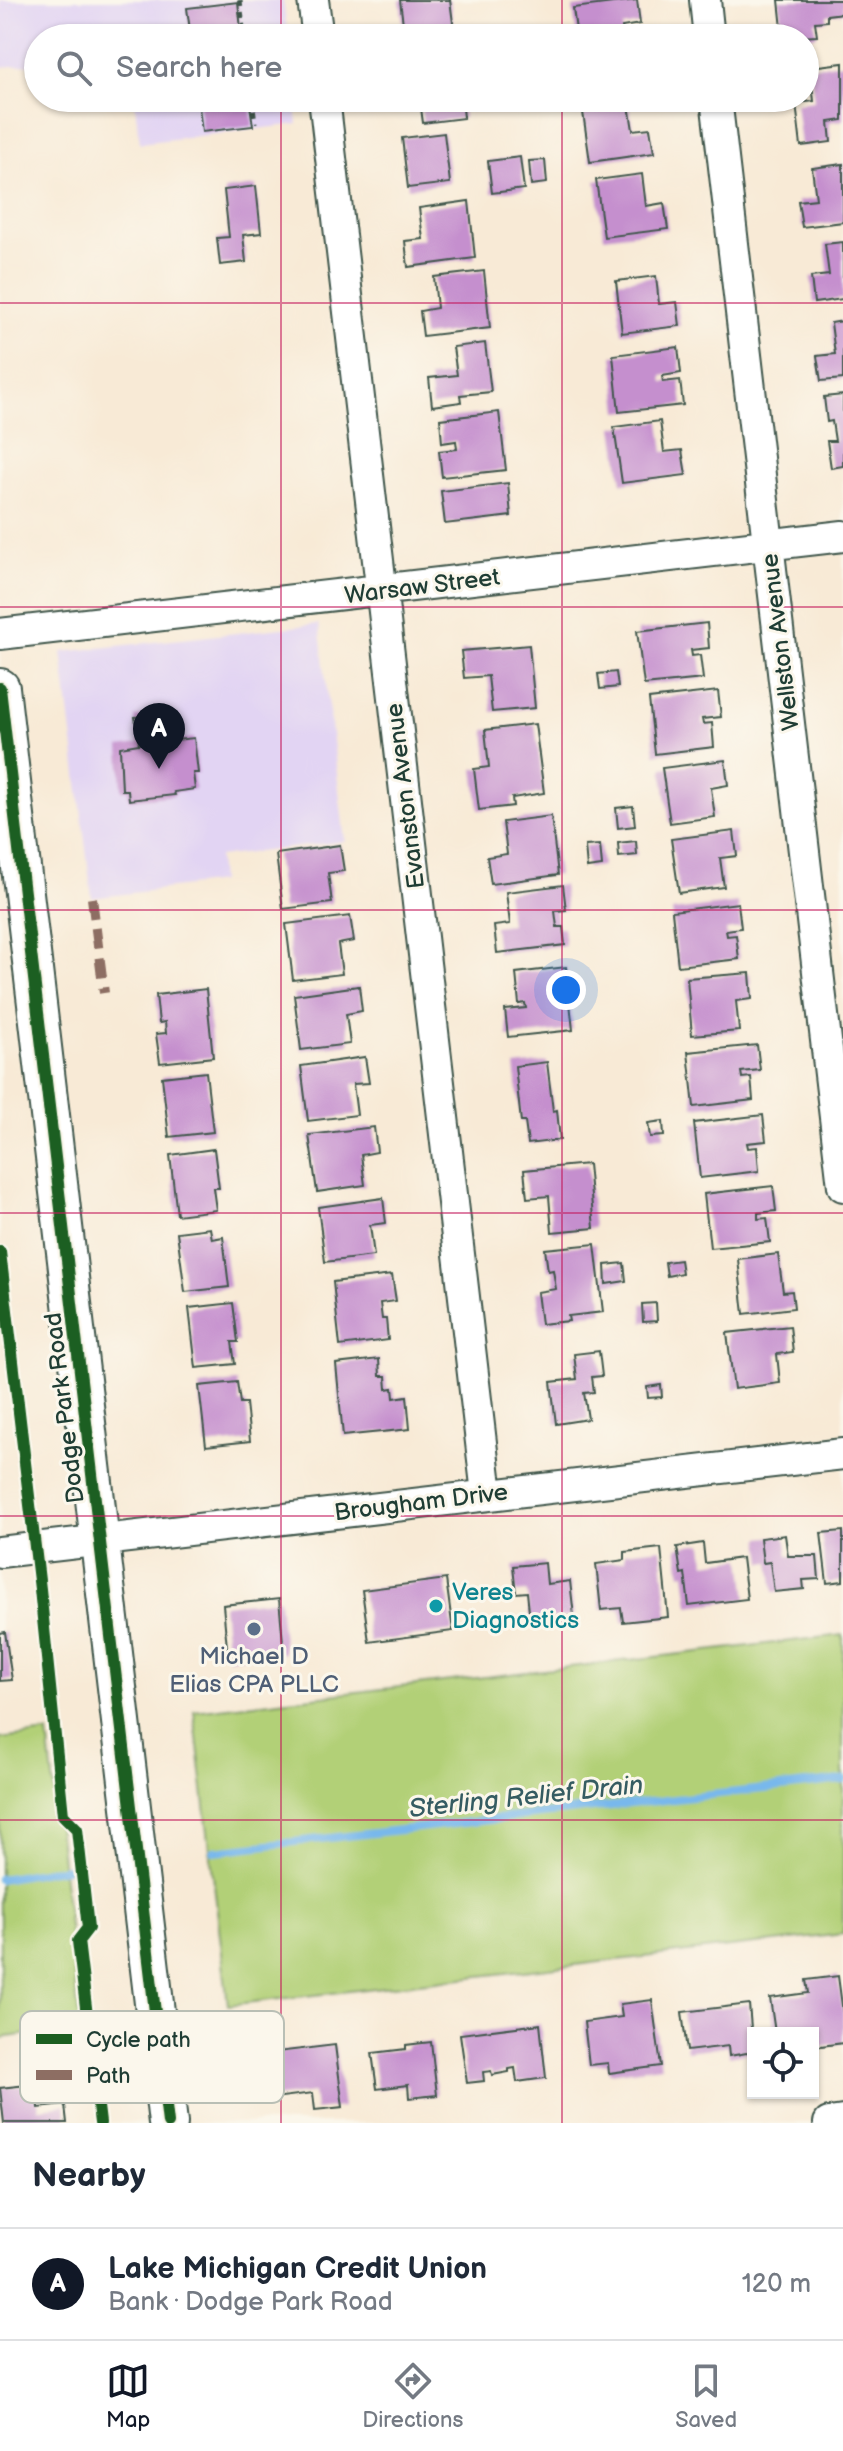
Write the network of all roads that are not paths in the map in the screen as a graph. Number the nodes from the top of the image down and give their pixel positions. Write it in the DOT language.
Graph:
graph roads {
  1 [pos="313,0"];
  2 [pos="705,0"];
  3 [pos="316,24"];
  4 [pos="708,24"];
  5 [pos="326,112"];
  6 [pos="718,112"];
  7 [pos="843,536"];
  8 [pos="768,545"];
  9 [pos="380,590"];
  10 [pos="0,634"];
  11 [pos="0,688"];
  12 [pos="843,1186"];
  13 [pos="843,1454"];
  14 [pos="487,1494"];
  15 [pos="101,1539"];
  16 [pos="0,1552"];
  17 [pos="155,2011"];
  18 [pos="166,2103"];
  19 [pos="843,2121"];
  20 [pos="168,2123"];
  21 [pos="829,2123"];
  1 -- 3 [label="street"];
  2 -- 4 [label="street"];
  5 -- 9 [label="street, Evanston Avenue"];
  6 -- 8 [label="street, Wellston Avenue"];
  7 -- 8 [label="street, Warsaw Street"];
  8 -- 9 [label="street, Warsaw Street"];
  8 -- 12 [label="street, Wellston Avenue"];
  9 -- 10 [label="street, Warsaw Street"];
  9 -- 14 [label="street, Evanston Avenue"];
  11 -- 15 [label="street, Dodge Park Road"];
  13 -- 14 [label="street, Brougham Drive"];
  14 -- 15 [label="street, Brougham Drive"];
  15 -- 16 [label="street, Brougham Drive"];
  15 -- 17 [label="street, Dodge Park Road"];
  18 -- 20 [label="street, Dodge Park Road"];
  19 -- 21 [label="street"];
}
